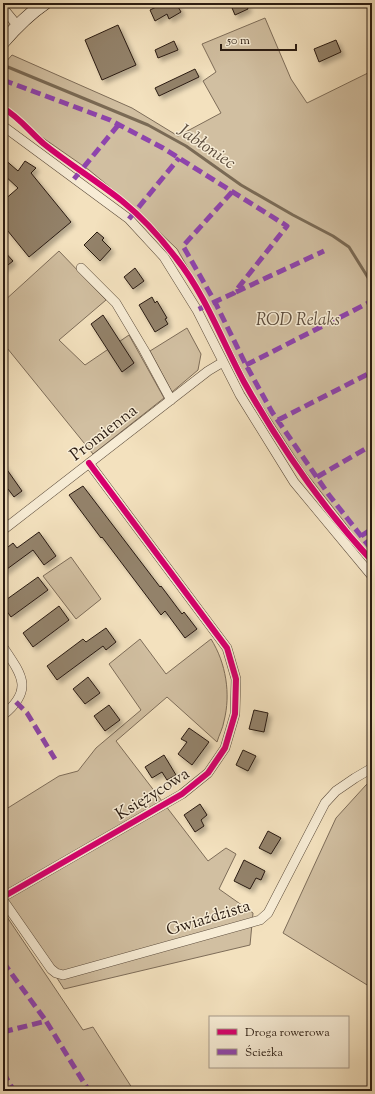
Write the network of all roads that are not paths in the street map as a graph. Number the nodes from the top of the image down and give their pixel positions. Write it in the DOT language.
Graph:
graph roads {
  1 [pos="46,3"];
  2 [pos="3,8"];
  3 [pos="17,25"];
  4 [pos="3,42"];
  5 [pos="3,126"];
  6 [pos="82,268"];
  7 [pos="223,362"];
  8 [pos="171,400"];
  9 [pos="89,463"];
  10 [pos="3,530"];
  11 [pos="372,576"];
  12 [pos="3,648"];
  13 [pos="3,716"];
  14 [pos="372,768"];
  15 [pos="3,897"];
  16 [pos="3,900"];
  1 -- 3 [label="street"];
  2 -- 3 [label="street"];
  3 -- 4 [label="street"];
  5 -- 7 [label="street"];
  6 -- 8 [label="street"];
  7 -- 8 [label="street, Promienna"];
  7 -- 11 [label="street"];
  8 -- 9 [label="street, Promienna"];
  9 -- 10 [label="street, Promienna"];
  9 -- 15 [label="street, Księżycowa"];
  12 -- 13 [label="street"];
  14 -- 16 [label="street, Gwiaździsta"];
}
